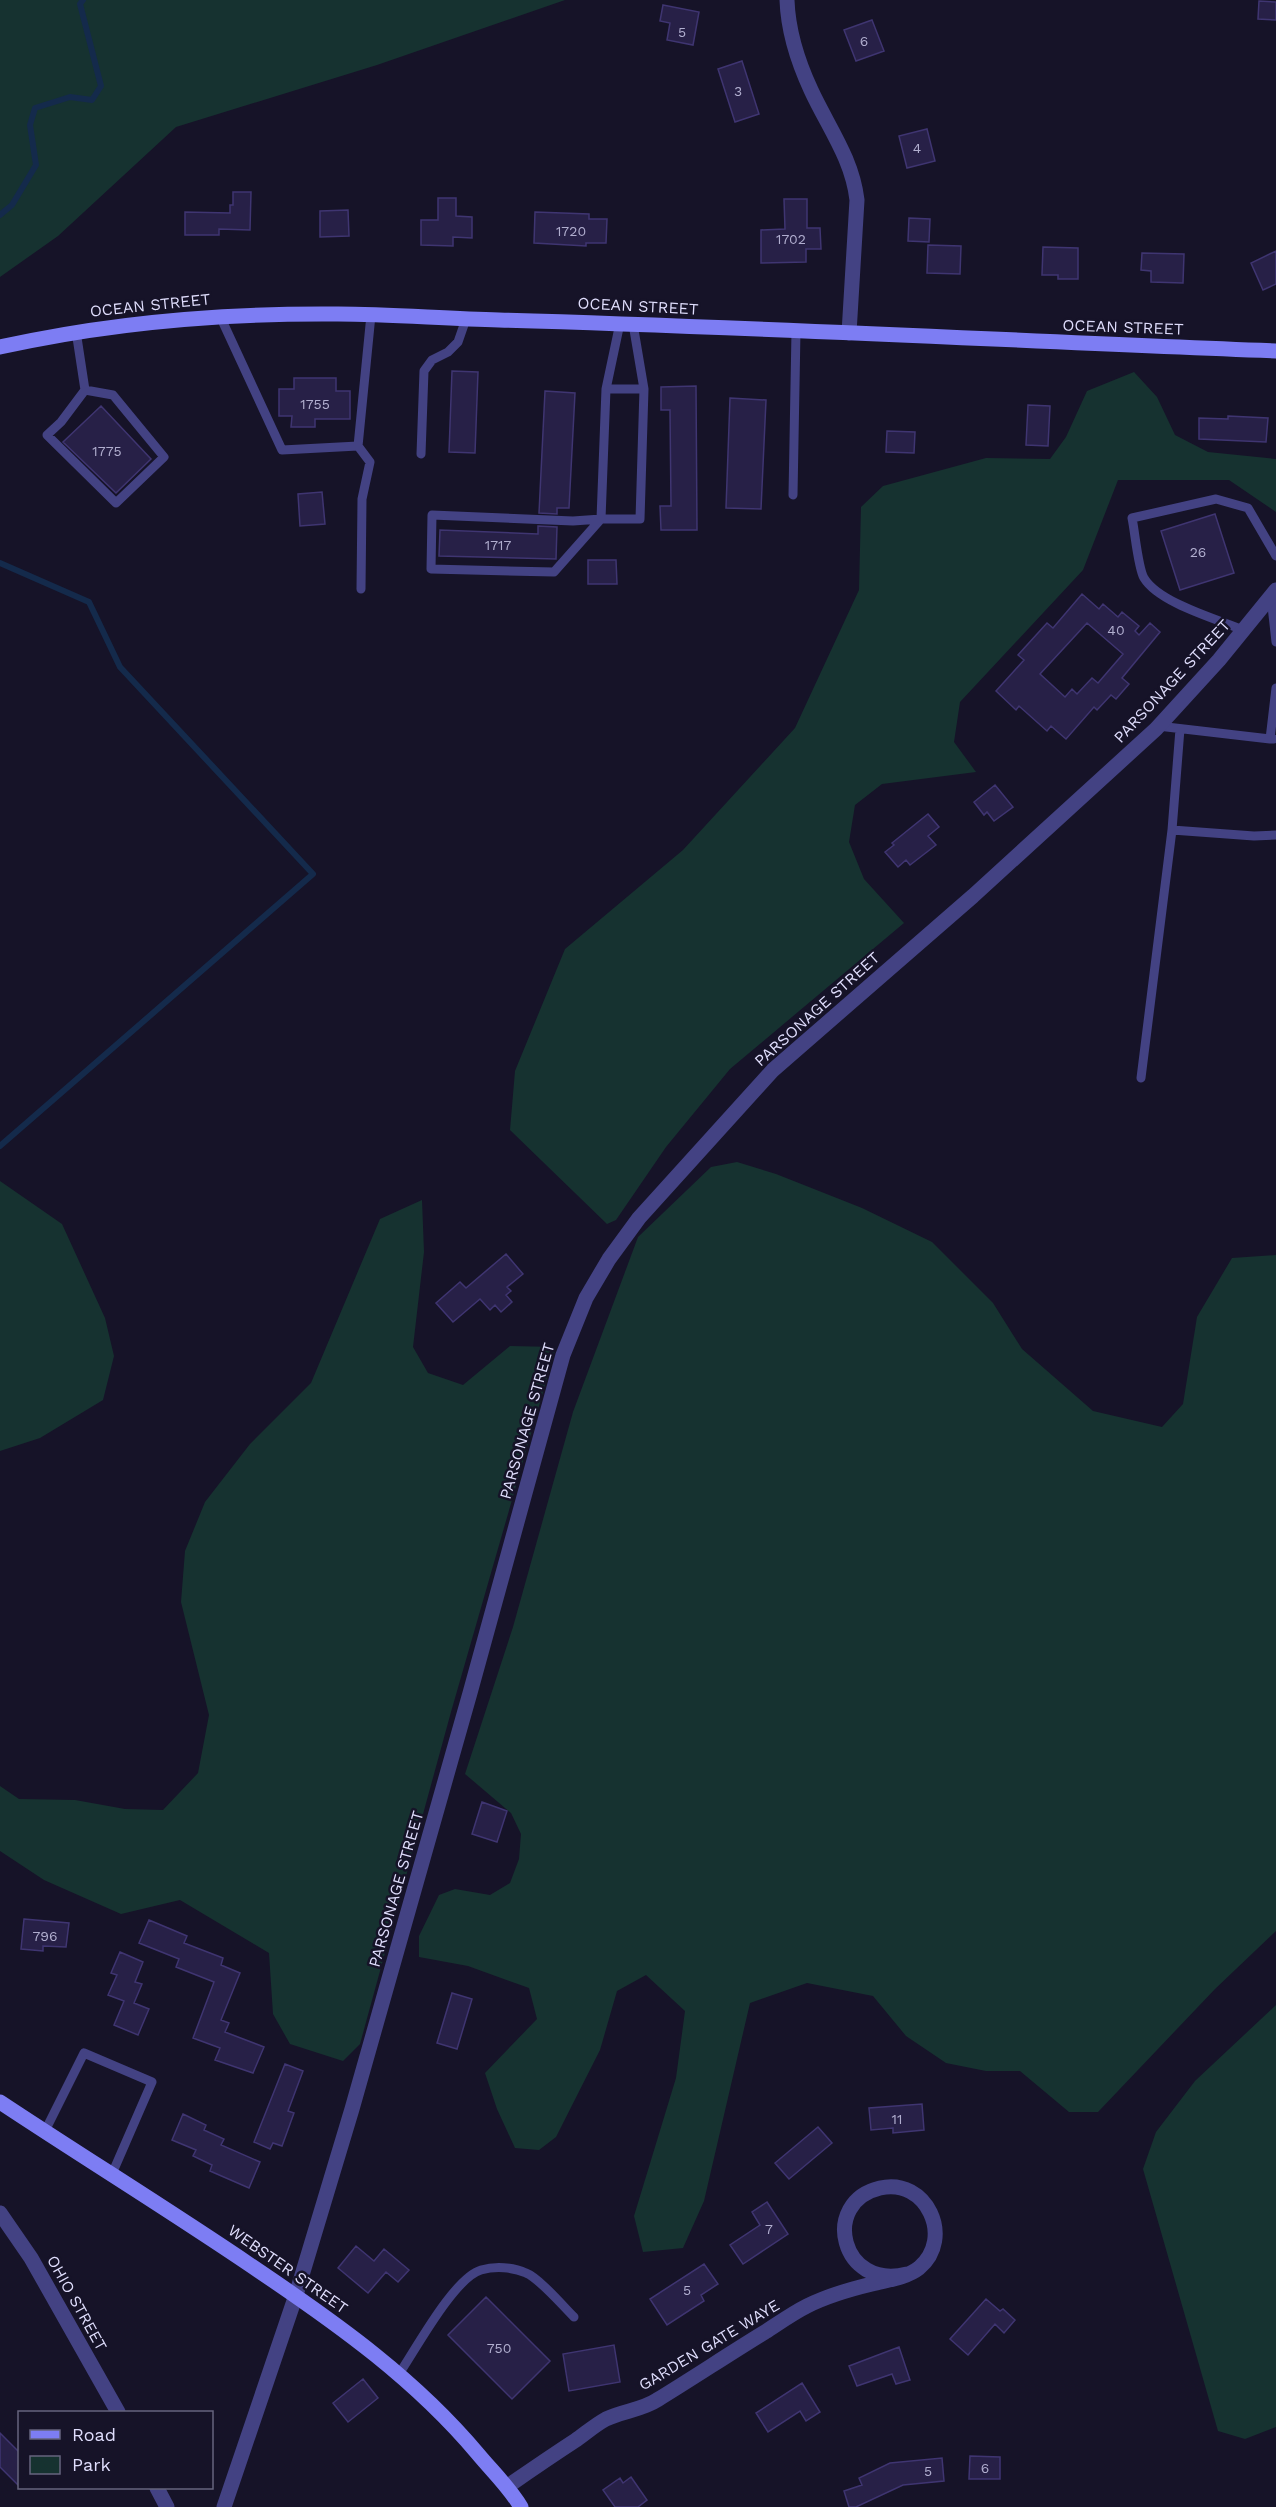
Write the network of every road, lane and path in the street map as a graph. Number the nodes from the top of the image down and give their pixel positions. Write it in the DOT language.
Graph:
graph roads {
  1 [pos="787,0"];
  2 [pos="371,315"];
  3 [pos="220,316"];
  4 [pos="466,319"];
  5 [pos="626,323"];
  6 [pos="796,331"];
  7 [pos="76,332"];
  8 [pos="849,333"];
  9 [pos="0,347"];
  10 [pos="1276,351"];
  11 [pos="85,390"];
  12 [pos="606,390"];
  13 [pos="644,390"];
  14 [pos="358,446"];
  15 [pos="421,454"];
  16 [pos="793,495"];
  17 [pos="602,519"];
  18 [pos="1276,556"];
  19 [pos="361,589"];
  20 [pos="1274,593"];
  21 [pos="1243,630"];
  22 [pos="1276,642"];
  23 [pos="1276,688"];
  24 [pos="1158,726"];
  25 [pos="1179,729"];
  26 [pos="1273,739"];
  27 [pos="1172,830"];
  28 [pos="1276,835"];
  29 [pos="1141,1078"];
  30 [pos="0,2102"];
  31 [pos="45,2131"];
  32 [pos="112,2174"];
  33 [pos="0,2213"];
  34 [pos="907,2274"];
  35 [pos="296,2295"];
  36 [pos="574,2317"];
  37 [pos="399,2374"];
  38 [pos="117,2411"];
  39 [pos="508,2486"];
  40 [pos="158,2489"];
  41 [pos="167,2507"];
  42 [pos="224,2507"];
  43 [pos="521,2507"];
  1 -- 8 [label="street"];
  2 -- 3 [label="main road, OCEAN STREET"];
  2 -- 4 [label="main road, OCEAN STREET"];
  2 -- 14 [label="lane"];
  3 -- 7 [label="main road, OCEAN STREET"];
  3 -- 14 [label="lane"];
  4 -- 5 [label="main road, OCEAN STREET"];
  4 -- 15 [label="lane"];
  5 -- 6 [label="main road, OCEAN STREET"];
  5 -- 12 [label="lane"];
  5 -- 13 [label="lane"];
  6 -- 8 [label="main road, OCEAN STREET"];
  6 -- 16 [label="lane"];
  7 -- 9 [label="main road, OCEAN STREET"];
  7 -- 11 [label="lane"];
  8 -- 10 [label="main road, OCEAN STREET"];
  11 -- 11 [label="lane"];
  12 -- 13 [label="lane"];
  12 -- 17 [label="lane"];
  13 -- 17 [label="lane"];
  14 -- 19 [label="lane"];
  17 -- 17 [label="lane"];
  18 -- 21 [label="lane"];
  20 -- 21 [label="street, PARSONAGE STREET"];
  20 -- 22 [label="lane"];
  21 -- 24 [label="street, PARSONAGE STREET"];
  23 -- 26 [label="lane"];
  24 -- 25 [label="lane"];
  24 -- 35 [label="street, PARSONAGE STREET"];
  25 -- 26 [label="lane"];
  25 -- 27 [label="lane"];
  27 -- 28 [label="lane"];
  27 -- 29 [label="lane"];
  30 -- 31 [label="main road, WEBSTER STREET"];
  31 -- 32 [label="main road, WEBSTER STREET"];
  31 -- 32 [label="lane"];
  32 -- 35 [label="main road, WEBSTER STREET"];
  33 -- 38 [label="street, OHIO STREET"];
  34 -- 34 [label="street"];
  34 -- 39 [label="street, GARDEN GATE WAYE"];
  35 -- 37 [label="main road, WEBSTER STREET"];
  35 -- 42 [label="street, PARSONAGE STREET"];
  36 -- 37 [label="lane"];
  37 -- 39 [label="main road, WEBSTER STREET"];
  39 -- 43 [label="main road, WEBSTER STREET"];
  40 -- 41 [label="street"];
}
